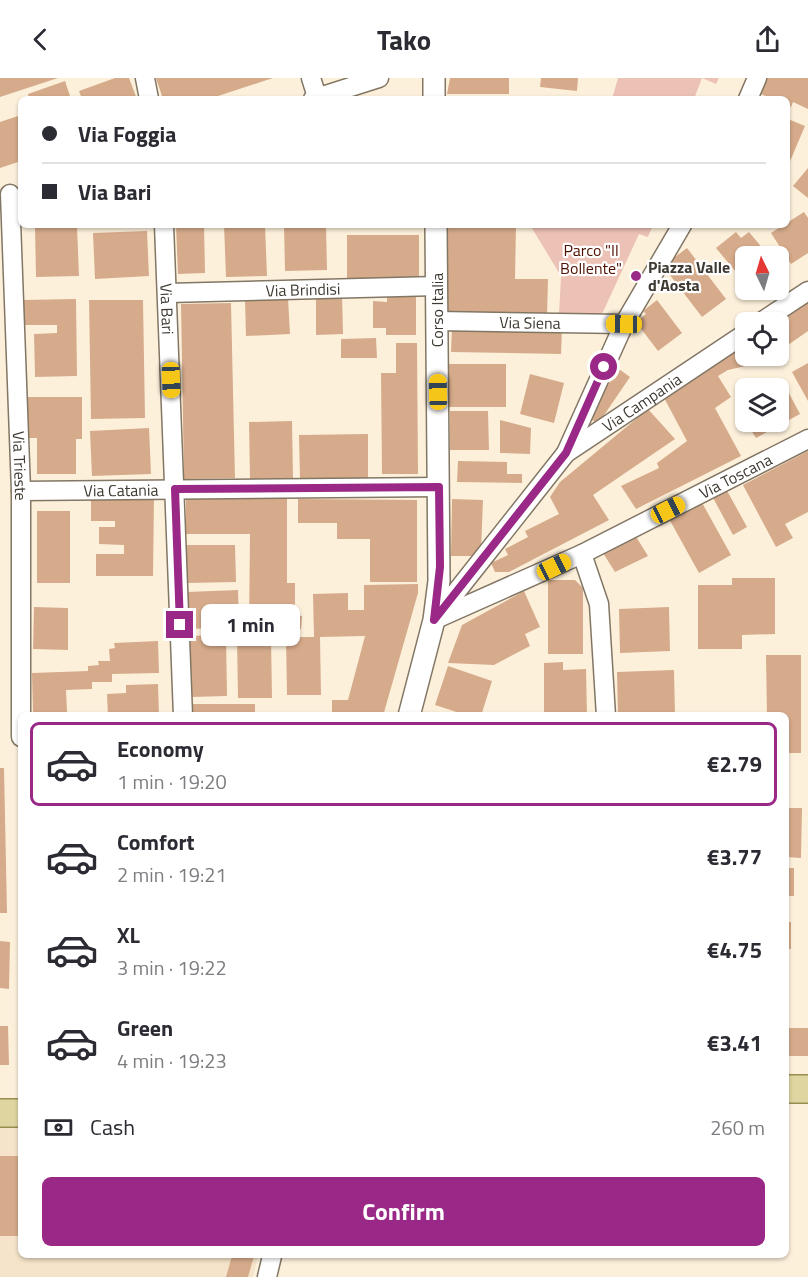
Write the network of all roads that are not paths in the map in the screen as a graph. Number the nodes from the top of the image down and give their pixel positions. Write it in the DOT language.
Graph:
graph roads {
  1 [pos="145,78"];
  2 [pos="311,78"];
  3 [pos="379,78"];
  4 [pos="434,78"];
  5 [pos="757,78"];
  6 [pos="148,96"];
  7 [pos="315,96"];
  8 [pos="321,96"];
  9 [pos="434,96"];
  10 [pos="749,96"];
  11 [pos="10,194"];
  12 [pos="164,228"];
  13 [pos="436,228"];
  14 [pos="680,228"];
  15 [pos="437,286"];
  16 [pos="808,291"];
  17 [pos="168,293"];
  18 [pos="776,312"];
  19 [pos="437,321"];
  20 [pos="624,324"];
  21 [pos="735,340"];
  22 [pos="808,439"];
  23 [pos="566,453"];
  24 [pos="439,487"];
  25 [pos="175,489"];
  26 [pos="21,491"];
  27 [pos="582,554"];
  28 [pos="434,620"];
  29 [pos="21,712"];
  30 [pos="183,712"];
  31 [pos="410,712"];
  32 [pos="606,712"];
  33 [pos="789,1089"];
  34 [pos="808,1089"];
  35 [pos="0,1113"];
  36 [pos="18,1113"];
  37 [pos="272,1258"];
  38 [pos="267,1277"];
  1 -- 6 [label="street"];
  2 -- 7 [label="street"];
  3 -- 8 [label="street"];
  4 -- 9 [label="street"];
  5 -- 10 [label="street"];
  11 -- 26 [label="street, Via Trieste"];
  12 -- 17 [label="street, Via Bari"];
  13 -- 15 [label="street, Corso Italia"];
  14 -- 20 [label="street"];
  15 -- 17 [label="street, Via Brindisi"];
  15 -- 19 [label="street, Corso Italia"];
  16 -- 18 [label="street"];
  17 -- 25 [label="street, Via Bari"];
  19 -- 20 [label="street, Via Siena"];
  19 -- 24 [label="street, Corso Italia"];
  20 -- 23 [label="street"];
  21 -- 23 [label="street, Via Campania"];
  22 -- 27 [label="street, Via Toscana"];
  23 -- 28 [label="street, Via Campania"];
  24 -- 25 [label="street, Via Catania"];
  24 -- 28 [label="street, Corso Italia"];
  25 -- 26 [label="street, Via Catania"];
  25 -- 30 [label="street, Via Bari"];
  26 -- 29 [label="street, Via Trieste"];
  27 -- 28 [label="street, Via Toscana"];
  27 -- 32 [label="street"];
  28 -- 31 [label="street, Corso Italia"];
  33 -- 34 [label="main road"];
  35 -- 36 [label="main road"];
  37 -- 38 [label="street"];
}
